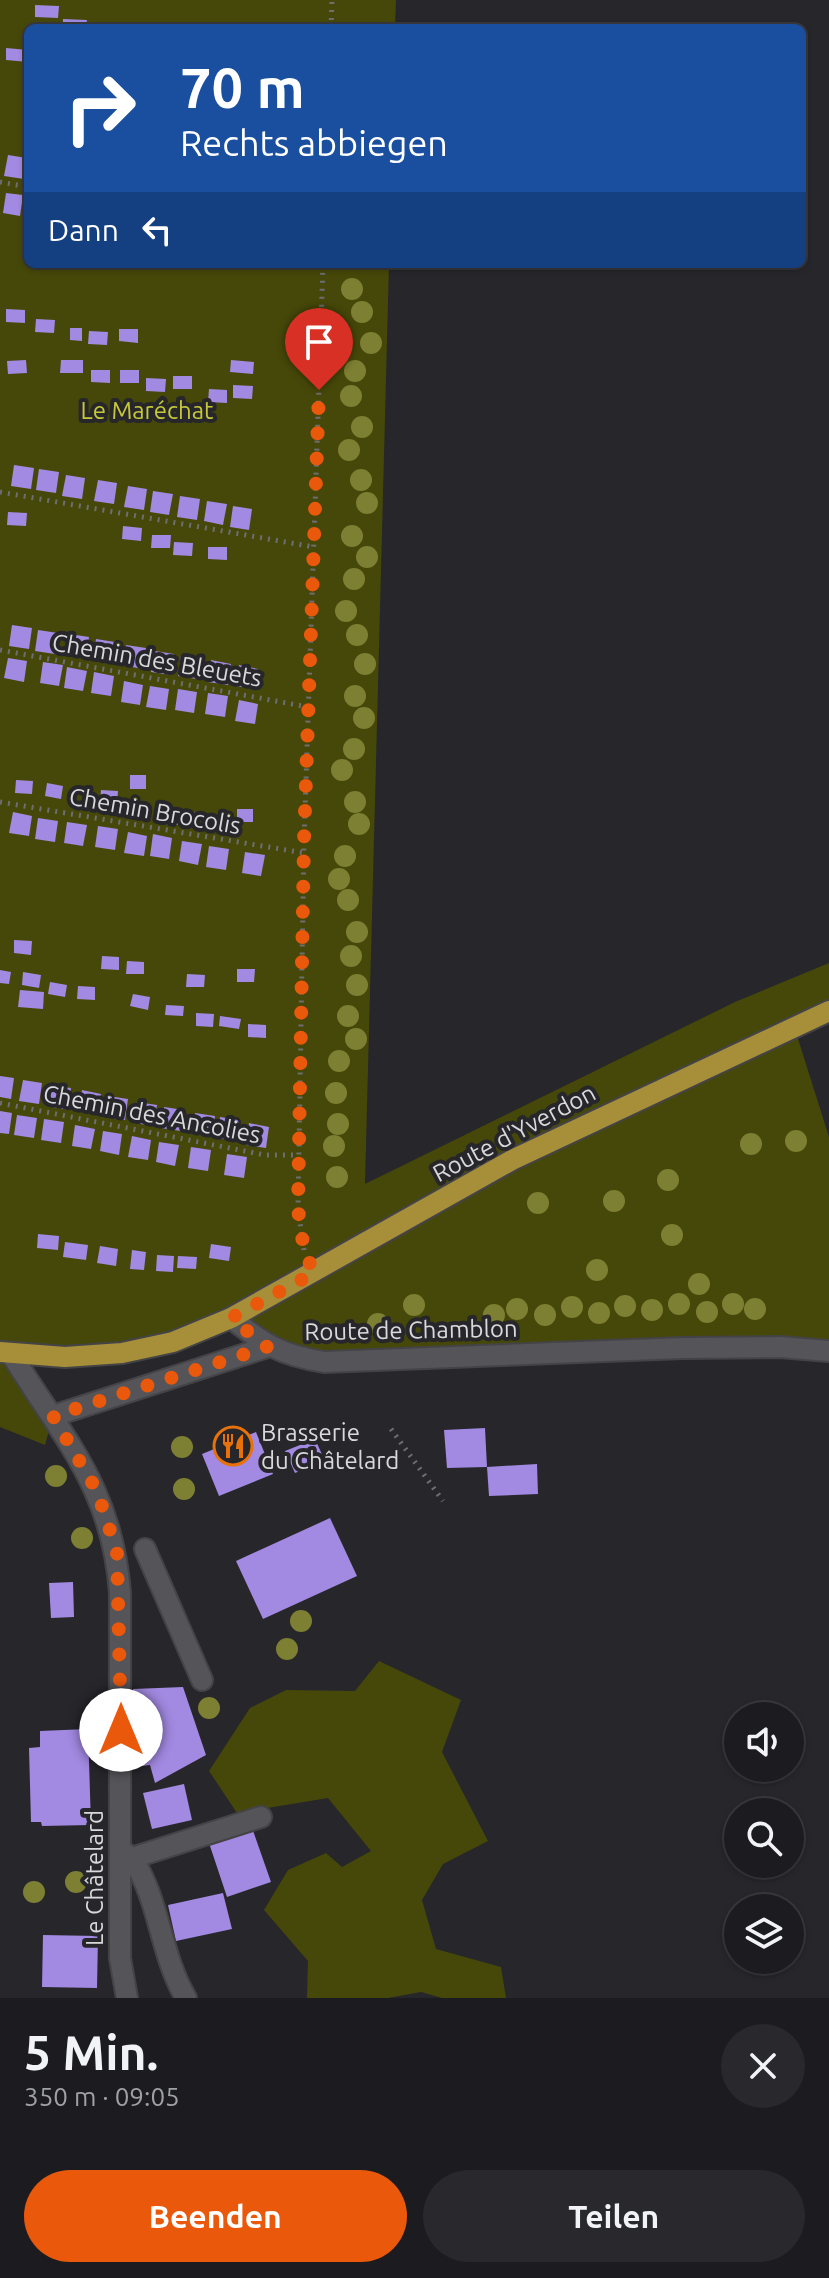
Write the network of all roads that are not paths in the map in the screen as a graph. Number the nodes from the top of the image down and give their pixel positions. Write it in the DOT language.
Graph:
graph roads {
  1 [pos="829,1011"];
  2 [pos="231,1318"];
  3 [pos="267,1347"];
  4 [pos="829,1351"];
  5 [pos="6,1354"];
  6 [pos="53,1416"];
  7 [pos="145,1549"];
  8 [pos="202,1680"];
  9 [pos="261,1817"];
  10 [pos="126,1854"];
  11 [pos="127,1998"];
  12 [pos="186,1998"];
  1 -- 2 [label="main road, Route d'Yverdon"];
  2 -- 3 [label="street, Route de Chamblon"];
  2 -- 5 [label="main road"];
  3 -- 4 [label="street, Route de Chamblon"];
  3 -- 6 [label="street"];
  5 -- 6 [label="street, Le Châtelard"];
  6 -- 10 [label="street, Le Châtelard"];
  7 -- 8 [label="street"];
  9 -- 10 [label="street"];
  10 -- 11 [label="street, Le Châtelard"];
  10 -- 12 [label="street"];
}
